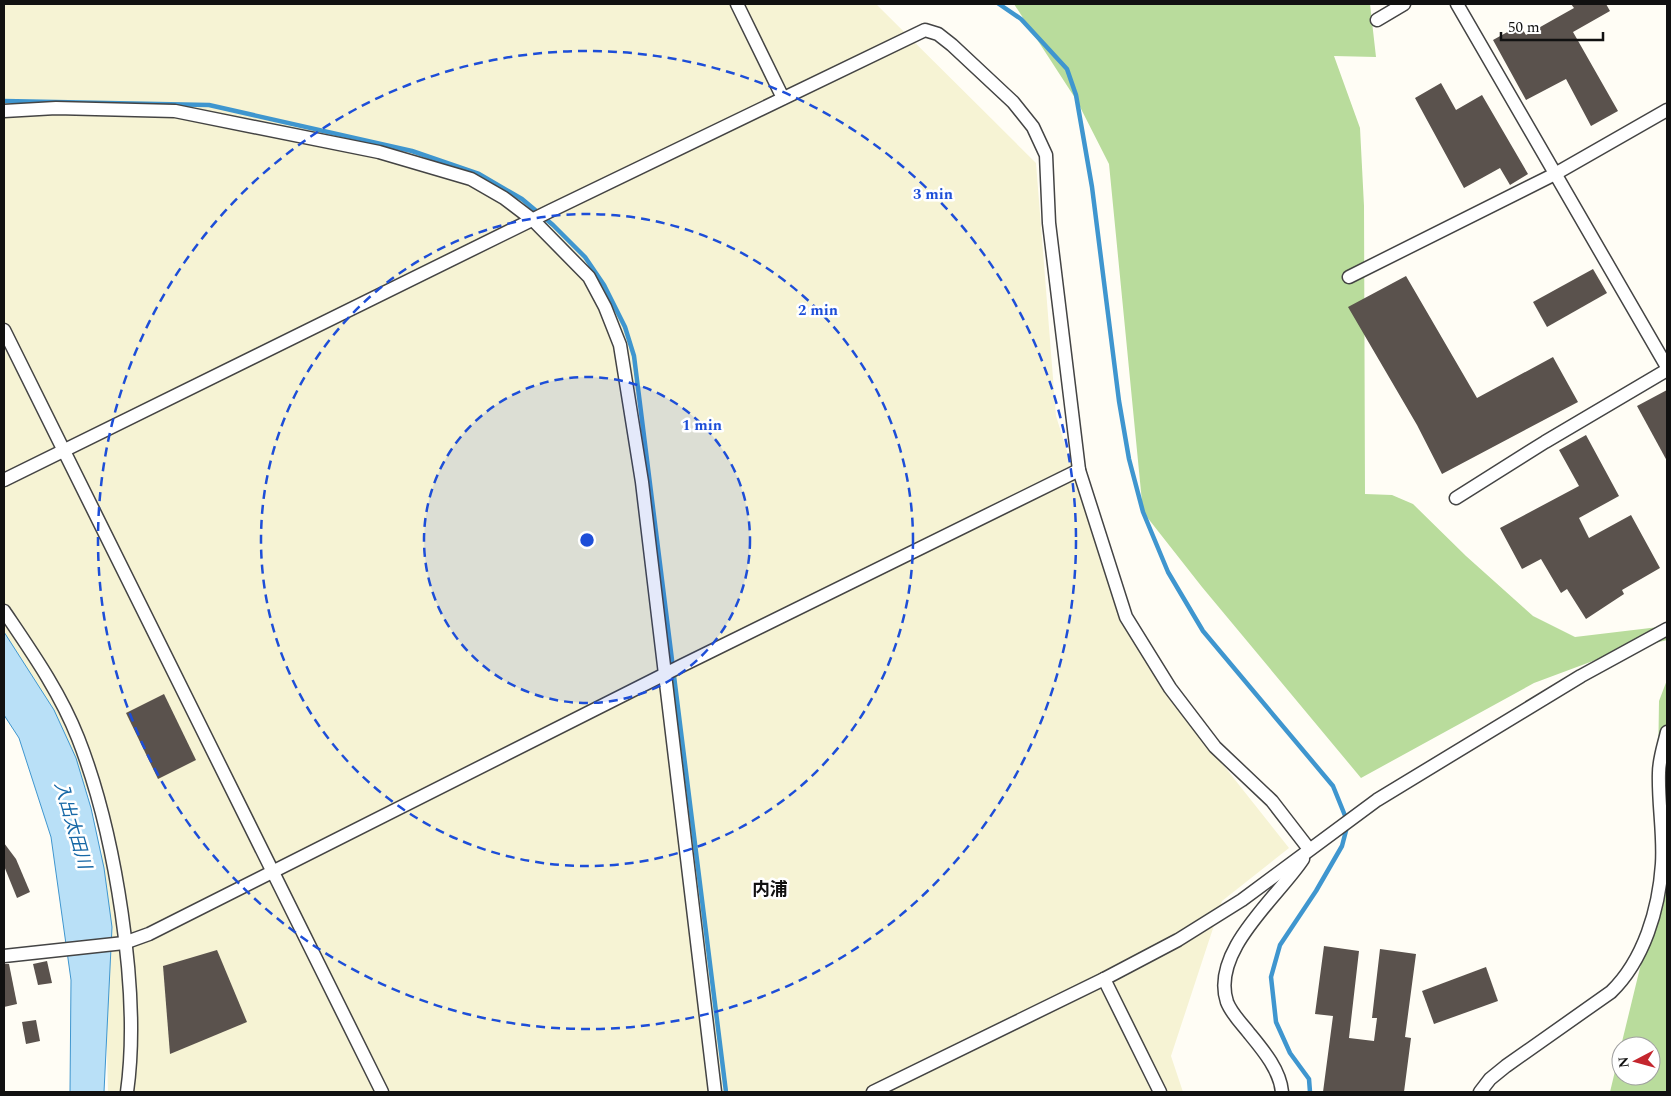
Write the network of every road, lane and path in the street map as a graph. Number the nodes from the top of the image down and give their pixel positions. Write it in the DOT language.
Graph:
graph roads {
  1 [pos="737,4"];
  2 [pos="1404,4"];
  3 [pos="1457,4"];
  4 [pos="1377,20"];
  5 [pos="783,98"];
  6 [pos="1667,110"];
  7 [pos="4,111"];
  8 [pos="1555,174"];
  9 [pos="534,220"];
  10 [pos="1349,277"];
  11 [pos="4,330"];
  12 [pos="1667,368"];
  13 [pos="64,450"];
  14 [pos="1079,470"];
  15 [pos="4,480"];
  16 [pos="1456,498"];
  17 [pos="4,610"];
  18 [pos="1667,629"];
  19 [pos="665,674"];
  20 [pos="1667,732"];
  21 [pos="1309,848"];
  22 [pos="273,871"];
  23 [pos="124,943"];
  24 [pos="4,956"];
  25 [pos="1104,979"];
  26 [pos="127,1092"];
  27 [pos="382,1092"];
  28 [pos="715,1092"];
  29 [pos="872,1092"];
  30 [pos="1160,1092"];
  31 [pos="1282,1092"];
  32 [pos="1480,1092"];
  1 -- 5 [label="street"];
  2 -- 4 [label="street"];
  3 -- 8 [label="street"];
  5 -- 9 [label="street"];
  5 -- 14 [label="street"];
  6 -- 8 [label="street"];
  7 -- 9 [label="street"];
  8 -- 10 [label="street"];
  8 -- 12 [label="street"];
  9 -- 13 [label="street"];
  9 -- 19 [label="street"];
  11 -- 13 [label="street"];
  12 -- 16 [label="street"];
  13 -- 15 [label="street"];
  13 -- 22 [label="street"];
  14 -- 19 [label="street"];
  14 -- 21 [label="street"];
  17 -- 23 [label="street"];
  18 -- 21 [label="street"];
  19 -- 22 [label="street"];
  19 -- 28 [label="street"];
  20 -- 32 [label="street"];
  21 -- 25 [label="street"];
  21 -- 31 [label="street"];
  22 -- 23 [label="street"];
  22 -- 27 [label="street"];
  23 -- 24 [label="street"];
  23 -- 26 [label="street"];
  25 -- 29 [label="street"];
  25 -- 30 [label="street"];
}
